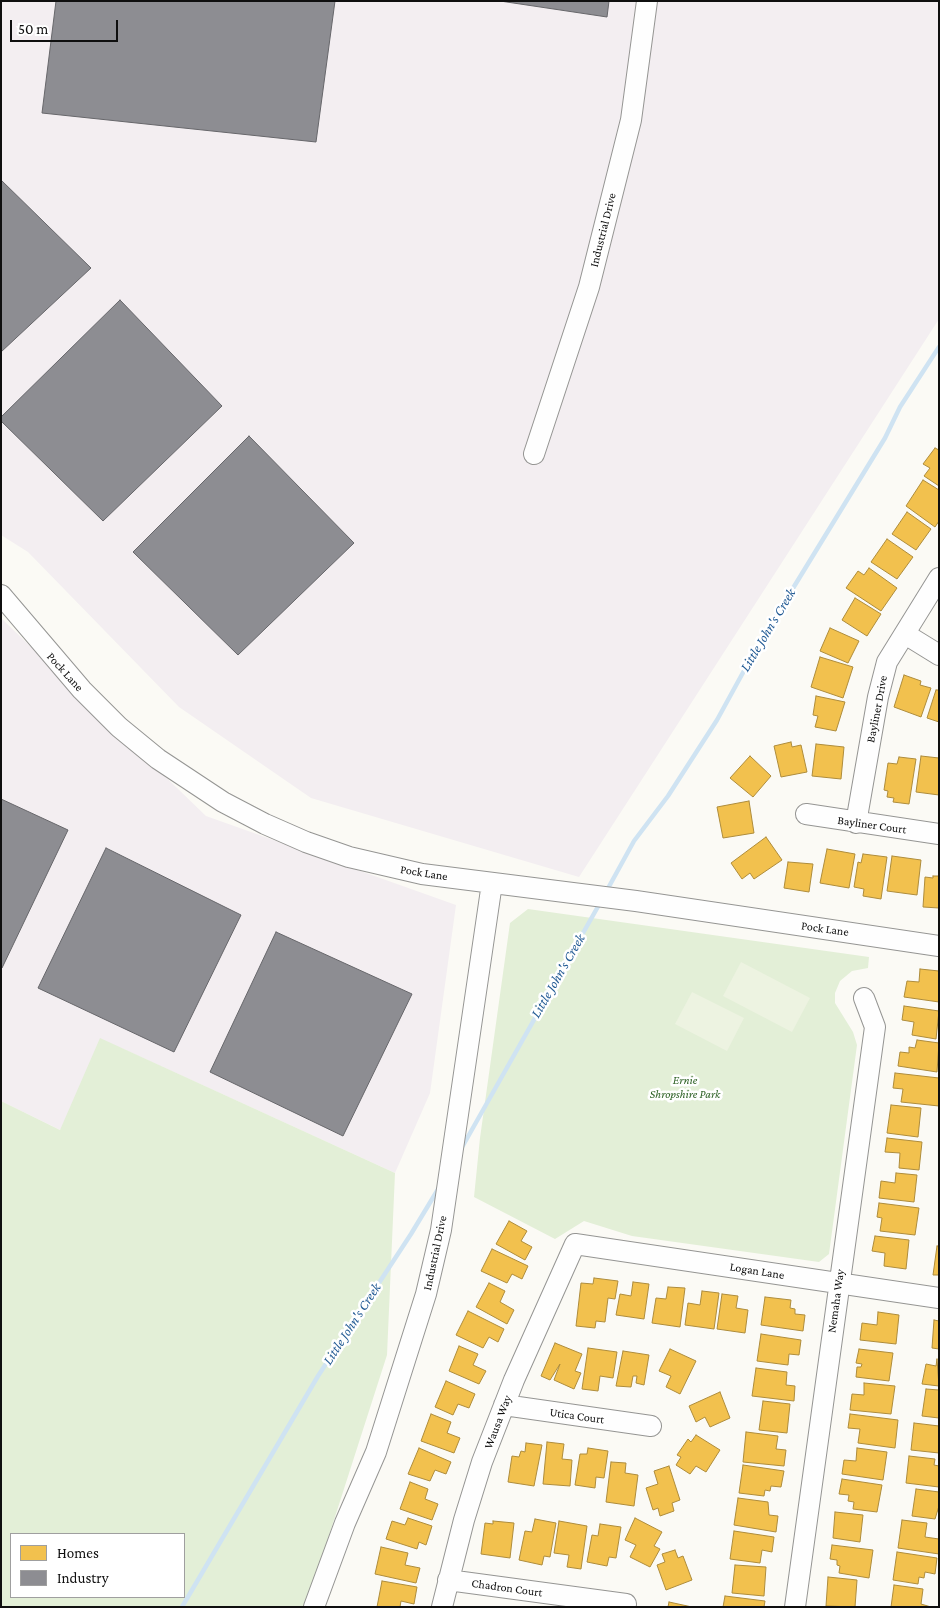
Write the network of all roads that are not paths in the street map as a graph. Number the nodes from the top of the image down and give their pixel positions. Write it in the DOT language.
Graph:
graph roads {
  1 [pos="647,1"];
  2 [pos="534,454"];
  3 [pos="939,578"];
  4 [pos="1,595"];
  5 [pos="905,634"];
  6 [pos="939,655"];
  7 [pos="806,814"];
  8 [pos="856,823"];
  9 [pos="939,834"];
  10 [pos="492,883"];
  11 [pos="939,946"];
  12 [pos="864,998"];
  13 [pos="575,1244"];
  14 [pos="838,1283"];
  15 [pos="939,1298"];
  16 [pos="504,1405"];
  17 [pos="651,1426"];
  18 [pos="448,1580"];
  19 [pos="626,1604"];
  20 [pos="314,1607"];
  21 [pos="442,1607"];
  22 [pos="794,1607"];
  1 -- 2 [label="street, Industrial Drive"];
  3 -- 5 [label="street, Bayliner Drive"];
  4 -- 10 [label="street, Pock Lane"];
  5 -- 6 [label="street"];
  5 -- 8 [label="street, Bayliner Drive"];
  7 -- 8 [label="street, Bayliner Court"];
  8 -- 9 [label="street, Bayliner Court"];
  10 -- 11 [label="street, Pock Lane"];
  10 -- 20 [label="street, Industrial Drive"];
  12 -- 14 [label="street, Nemaha Way"];
  13 -- 14 [label="street, Logan Lane"];
  13 -- 16 [label="street, Wausa Way"];
  14 -- 15 [label="street, Logan Lane"];
  14 -- 22 [label="street, Nemaha Way"];
  16 -- 17 [label="street, Utica Court"];
  16 -- 18 [label="street, Wausa Way"];
  18 -- 19 [label="street, Chadron Court"];
  18 -- 21 [label="street, Wausa Way"];
}
